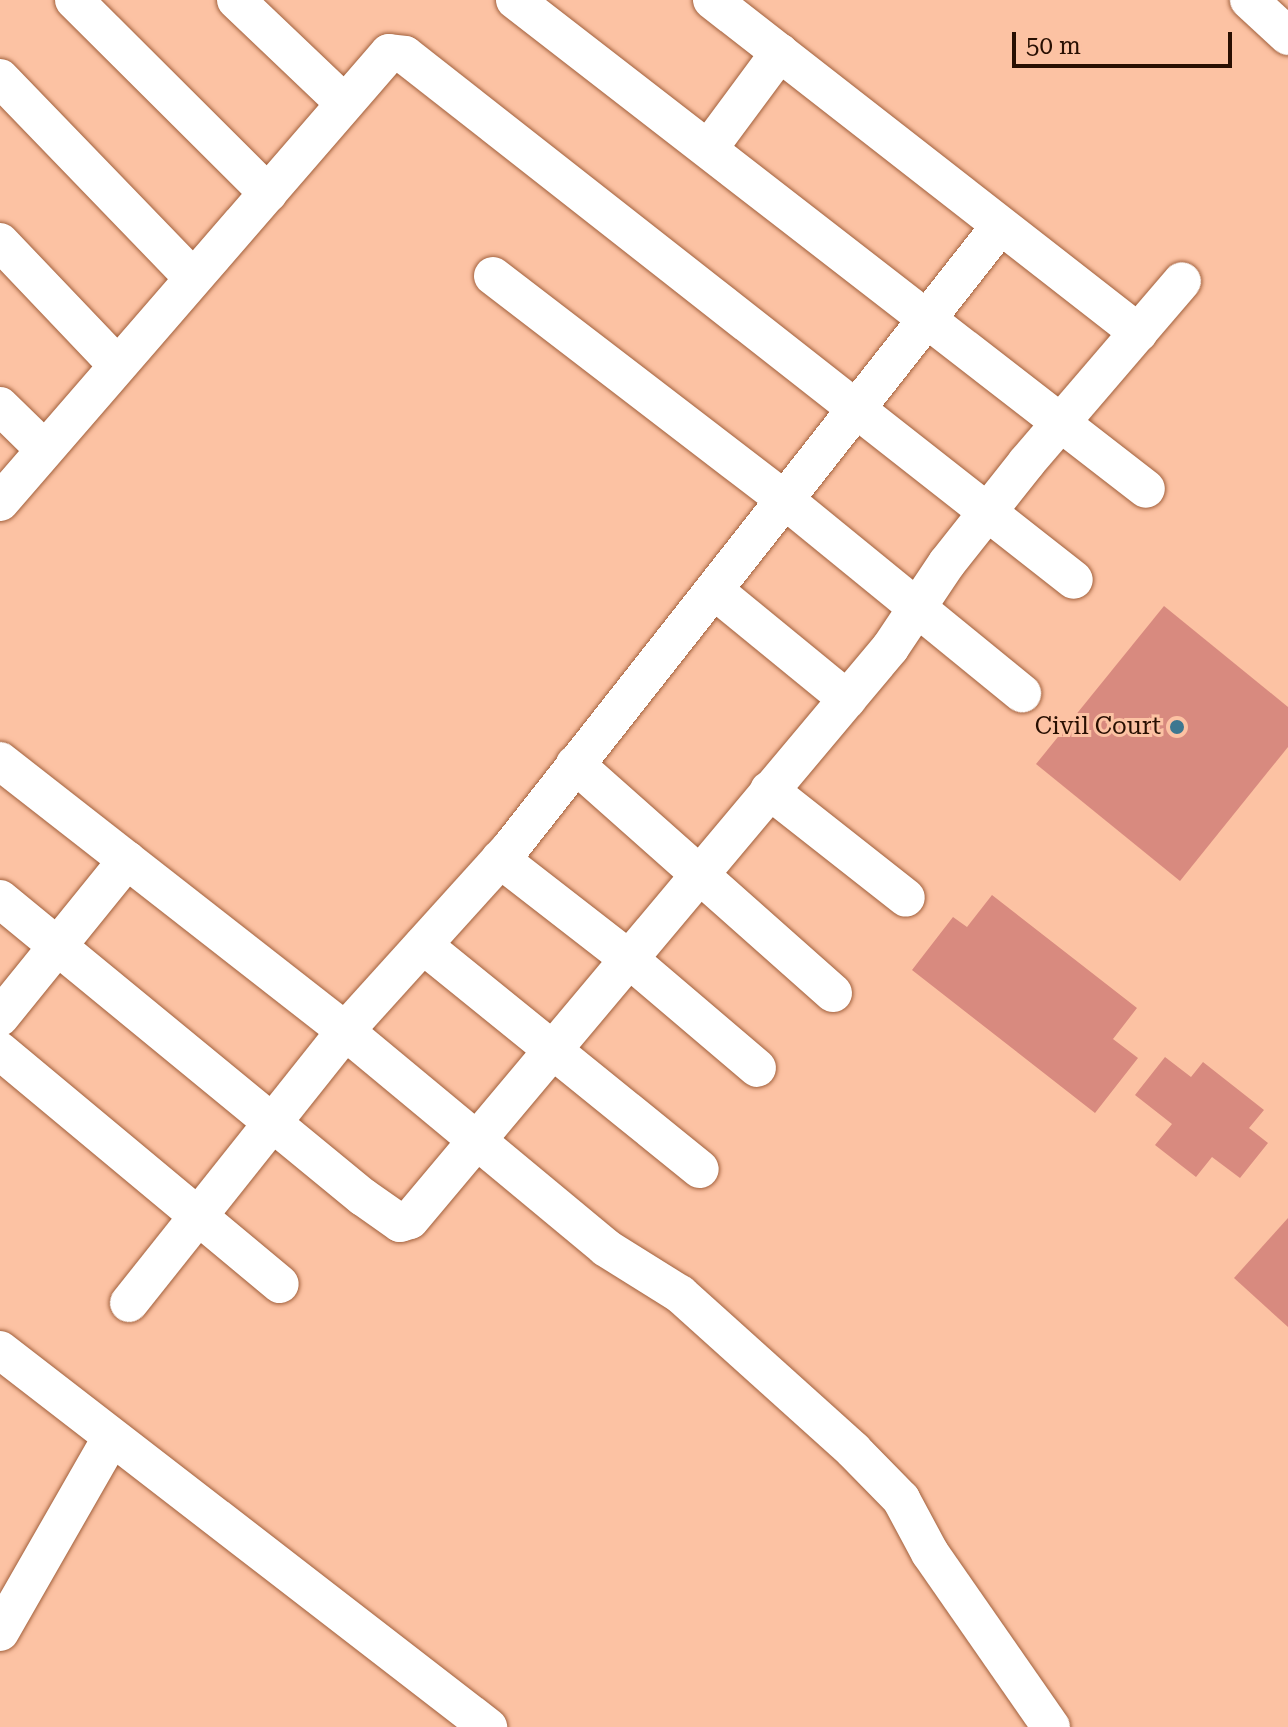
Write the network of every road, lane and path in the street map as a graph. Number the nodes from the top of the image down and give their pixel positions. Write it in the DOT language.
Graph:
graph roads {
  1 [pos="74,0"];
  2 [pos="236,0"];
  3 [pos="515,0"];
  4 [pos="712,0"];
  5 [pos="1249,0"];
  6 [pos="1288,36"];
  7 [pos="780,52"];
  8 [pos="0,78"];
  9 [pos="344,103"];
  10 [pos="709,148"];
  11 [pos="268,193"];
  12 [pos="1000,226"];
  13 [pos="0,242"];
  14 [pos="493,276"];
  15 [pos="193,278"];
  16 [pos="1182,281"];
  17 [pos="929,316"];
  18 [pos="1139,333"];
  19 [pos="117,365"];
  20 [pos="0,406"];
  21 [pos="856,409"];
  22 [pos="1062,422"];
  23 [pos="44,449"];
  24 [pos="1146,489"];
  25 [pos="785,500"];
  26 [pos="0,502"];
  27 [pos="988,511"];
  28 [pos="1074,580"];
  29 [pos="715,591"];
  30 [pos="918,608"];
  31 [pos="1022,693"];
  32 [pos="847,699"];
  33 [pos="0,761"];
  34 [pos="575,764"];
  35 [pos="769,790"];
  36 [pos="500,859"];
  37 [pos="127,860"];
  38 [pos="699,874"];
  39 [pos="906,898"];
  40 [pos="0,899"];
  41 [pos="58,945"];
  42 [pos="423,945"];
  43 [pos="629,959"];
  44 [pos="833,993"];
  45 [pos="0,1017"];
  46 [pos="345,1031"];
  47 [pos="553,1049"];
  48 [pos="0,1051"];
  49 [pos="757,1068"];
  50 [pos="273,1122"];
  51 [pos="475,1140"];
  52 [pos="700,1169"];
  53 [pos="199,1215"];
  54 [pos="280,1284"];
  55 [pos="129,1303"];
  56 [pos="0,1350"];
  57 [pos="111,1438"];
  58 [pos="0,1632"];
  59 [pos="488,1727"];
  60 [pos="1051,1727"];
  1 -- 11 [label="street"];
  2 -- 9 [label="street"];
  3 -- 10 [label="street"];
  4 -- 7 [label="street"];
  5 -- 6 [label="street"];
  7 -- 10 [label="street"];
  7 -- 12 [label="street"];
  8 -- 15 [label="street"];
  9 -- 11 [label="street"];
  9 -- 21 [label="street"];
  10 -- 17 [label="street"];
  11 -- 15 [label="street"];
  12 -- 17 [label="street"];
  12 -- 18 [label="street"];
  13 -- 19 [label="street"];
  14 -- 25 [label="street"];
  15 -- 19 [label="street"];
  16 -- 18 [label="street"];
  17 -- 21 [label="street"];
  17 -- 22 [label="street"];
  18 -- 22 [label="street"];
  19 -- 23 [label="street"];
  20 -- 23 [label="street"];
  21 -- 25 [label="street"];
  21 -- 27 [label="street"];
  22 -- 24 [label="street"];
  22 -- 27 [label="street"];
  23 -- 26 [label="street"];
  25 -- 29 [label="street"];
  25 -- 30 [label="street"];
  27 -- 28 [label="street"];
  27 -- 30 [label="street"];
  29 -- 32 [label="street"];
  29 -- 34 [label="street"];
  30 -- 31 [label="street"];
  30 -- 32 [label="street"];
  32 -- 35 [label="street"];
  33 -- 37 [label="street"];
  34 -- 36 [label="street"];
  34 -- 38 [label="street"];
  35 -- 38 [label="street"];
  35 -- 39 [label="street"];
  36 -- 42 [label="street"];
  36 -- 43 [label="street"];
  37 -- 41 [label="street"];
  37 -- 46 [label="street"];
  38 -- 43 [label="street"];
  38 -- 44 [label="street"];
  40 -- 41 [label="street"];
  41 -- 45 [label="street"];
  41 -- 50 [label="street"];
  42 -- 46 [label="street"];
  42 -- 47 [label="street"];
  43 -- 47 [label="street"];
  43 -- 49 [label="street"];
  46 -- 50 [label="street"];
  46 -- 51 [label="street"];
  47 -- 51 [label="street"];
  47 -- 52 [label="street"];
  48 -- 53 [label="street"];
  50 -- 51 [label="street"];
  50 -- 53 [label="street"];
  51 -- 60 [label="street"];
  53 -- 54 [label="street"];
  53 -- 55 [label="street"];
  56 -- 57 [label="street"];
  57 -- 58 [label="street"];
  57 -- 59 [label="street"];
}
